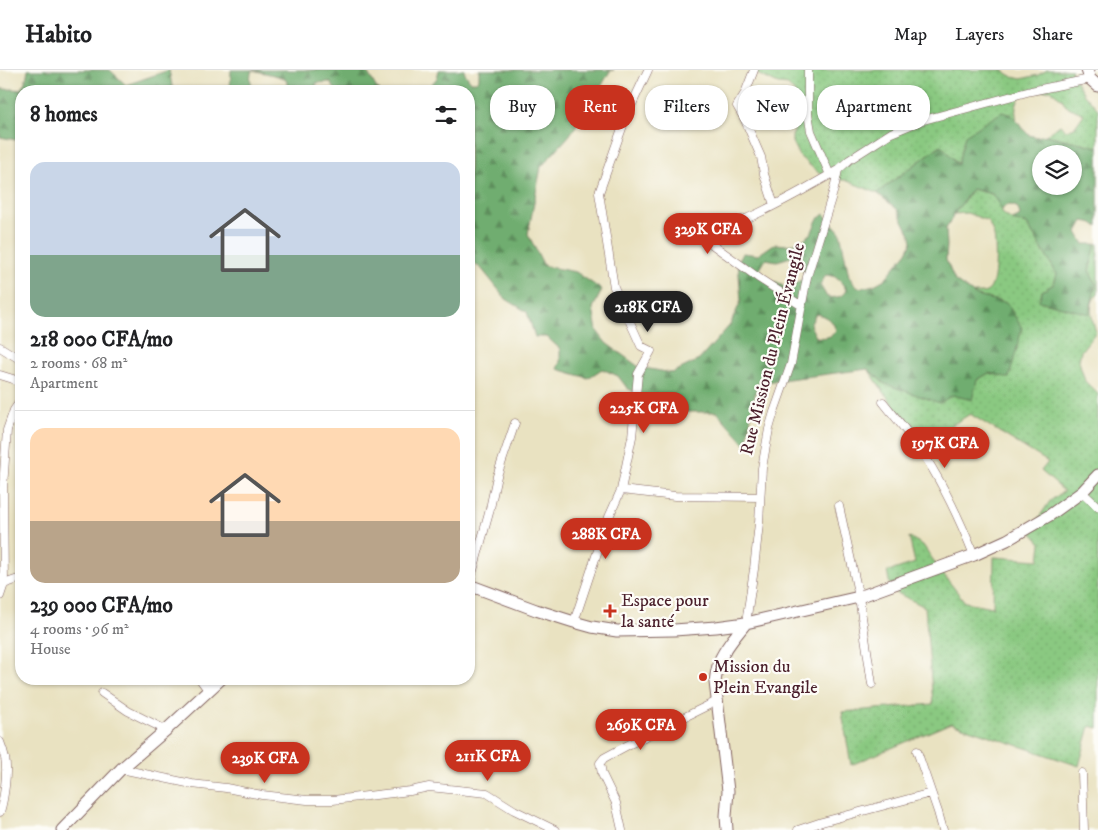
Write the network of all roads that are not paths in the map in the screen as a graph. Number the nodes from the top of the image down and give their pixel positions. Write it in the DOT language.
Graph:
graph roads {
  1 [pos="648,70"];
  2 [pos="754,70"];
  3 [pos="808,70"];
  4 [pos="1092,78"];
  5 [pos="838,170"];
  6 [pos="830,175"];
  7 [pos="774,205"];
  8 [pos="802,306"];
  9 [pos="0,347"];
  10 [pos="15,356"];
  11 [pos="0,375"];
  12 [pos="15,380"];
  13 [pos="883,402"];
  14 [pos="15,409"];
  15 [pos="515,423"];
  16 [pos="1098,475"];
  17 [pos="621,490"];
  18 [pos="1082,492"];
  19 [pos="760,497"];
  20 [pos="839,506"];
  21 [pos="1098,507"];
  22 [pos="974,555"];
  23 [pos="475,563"];
  24 [pos="15,580"];
  25 [pos="4,584"];
  26 [pos="475,587"];
  27 [pos="0,596"];
  28 [pos="859,597"];
  29 [pos="574,622"];
  30 [pos="746,623"];
  31 [pos="872,684"];
  32 [pos="204,685"];
  33 [pos="214,685"];
  34 [pos="208,690"];
  35 [pos="102,693"];
  36 [pos="717,701"];
  37 [pos="166,730"];
  38 [pos="0,742"];
  39 [pos="917,751"];
  40 [pos="122,769"];
  41 [pos="1082,772"];
  42 [pos="931,794"];
  43 [pos="0,812"];
  44 [pos="62,830"];
  45 [pos="555,830"];
  46 [pos="622,830"];
  47 [pos="727,830"];
  48 [pos="798,830"];
  49 [pos="943,830"];
  50 [pos="1084,830"];
  1 -- 17 [label="street"];
  2 -- 7 [label="street"];
  3 -- 6 [label="street"];
  4 -- 5 [label="street"];
  5 -- 6 [label="street"];
  5 -- 8 [label="street, Rue Mission du Plein Évangile"];
  6 -- 7 [label="street"];
  7 -- 8 [label="street"];
  8 -- 19 [label="street, Rue Mission du Plein Évangile"];
  9 -- 10 [label="street"];
  11 -- 12 [label="street"];
  13 -- 22 [label="street"];
  14 -- 25 [label="street"];
  15 -- 23 [label="street"];
  16 -- 18 [label="street"];
  17 -- 19 [label="street"];
  17 -- 29 [label="street"];
  18 -- 21 [label="street"];
  18 -- 22 [label="street"];
  19 -- 30 [label="street, Rue Mission du Plein Évangile"];
  20 -- 28 [label="street"];
  22 -- 28 [label="street"];
  24 -- 25 [label="street"];
  25 -- 27 [label="street"];
  26 -- 29 [label="street"];
  28 -- 30 [label="street"];
  28 -- 31 [label="street"];
  29 -- 30 [label="street"];
  30 -- 36 [label="street, Rue Mission du Plein Évangile"];
  32 -- 34 [label="street"];
  33 -- 34 [label="street"];
  34 -- 37 [label="street"];
  35 -- 37 [label="street"];
  36 -- 46 [label="street"];
  36 -- 47 [label="street, Rue Mission du Plein Évangile"];
  37 -- 40 [label="street"];
  38 -- 43 [label="street"];
  39 -- 42 [label="street"];
  40 -- 44 [label="street"];
  40 -- 45 [label="street"];
  41 -- 50 [label="street"];
  42 -- 48 [label="street"];
  42 -- 49 [label="street"];
}
